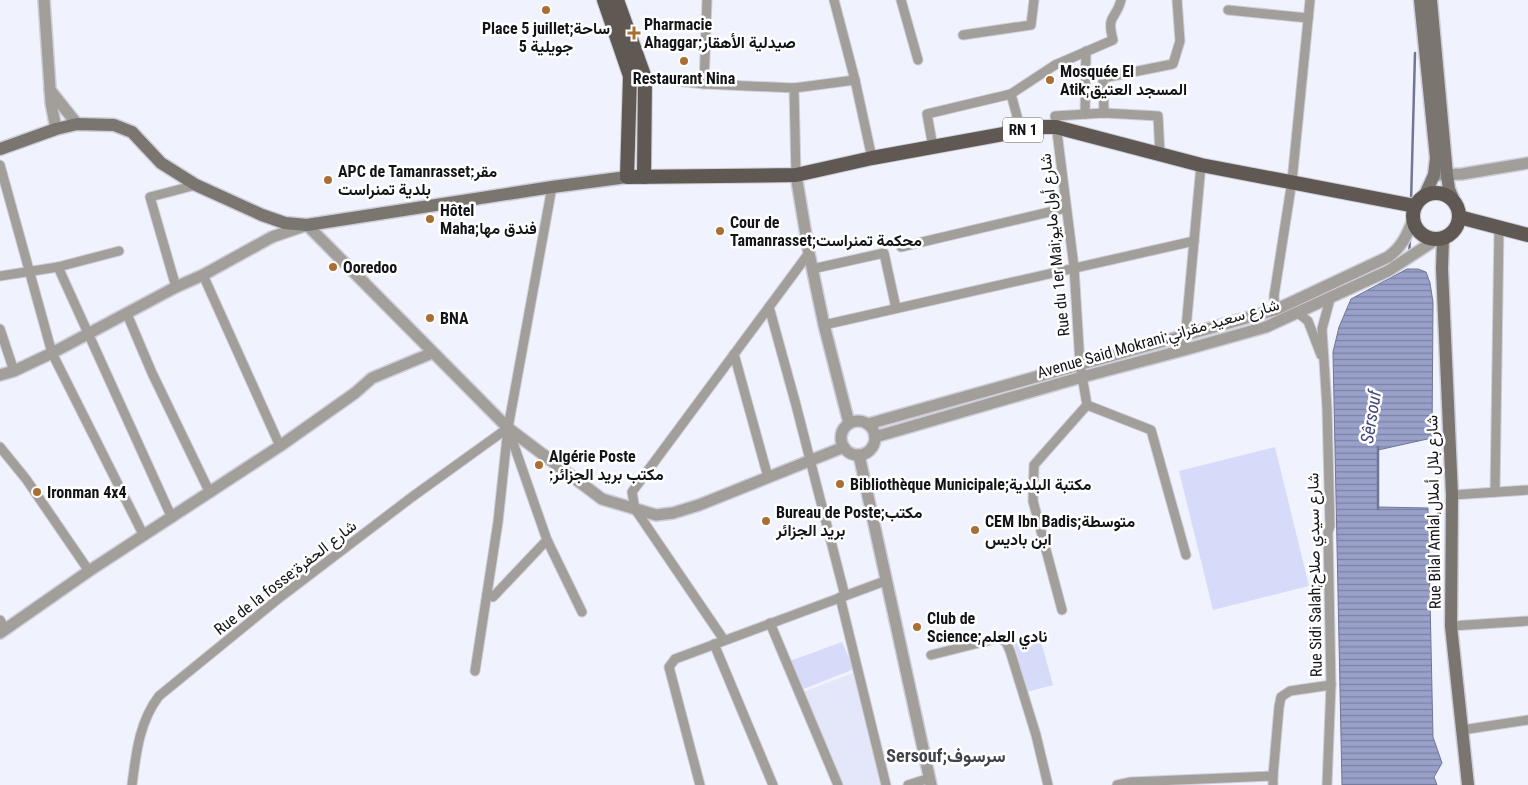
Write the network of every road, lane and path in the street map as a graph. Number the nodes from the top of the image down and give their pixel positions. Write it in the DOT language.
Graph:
graph roads {
  1 [pos="44,0"];
  2 [pos="604,0"];
  3 [pos="617,0"];
  4 [pos="707,0"];
  5 [pos="834,0"];
  6 [pos="901,0"];
  7 [pos="1034,0"];
  8 [pos="1121,0"];
  9 [pos="1176,0"];
  10 [pos="1310,0"];
  11 [pos="1420,0"];
  12 [pos="1431,0"];
  13 [pos="1228,10"];
  14 [pos="1308,18"];
  15 [pos="963,35"];
  16 [pos="1086,51"];
  17 [pos="918,60"];
  18 [pos="630,76"];
  19 [pos="645,78"];
  20 [pos="855,80"];
  21 [pos="704,84"];
  22 [pos="794,88"];
  23 [pos="50,90"];
  24 [pos="1011,94"];
  25 [pos="1104,113"];
  26 [pos="1085,114"];
  27 [pos="77,124"];
  28 [pos="1056,127"];
  29 [pos="56,129"];
  30 [pos="1021,131"];
  31 [pos="933,147"];
  32 [pos="0,149"];
  33 [pos="1160,154"];
  34 [pos="872,158"];
  35 [pos="1528,162"];
  36 [pos="1201,164"];
  37 [pos="0,165"];
  38 [pos="796,175"];
  39 [pos="1440,175"];
  40 [pos="626,177"];
  41 [pos="644,177"];
  42 [pos="1292,182"];
  43 [pos="196,185"];
  44 [pos="552,187"];
  45 [pos="1420,201"];
  46 [pos="1066,208"];
  47 [pos="1457,210"];
  48 [pos="262,215"];
  49 [pos="1413,220"];
  50 [pos="308,225"];
  51 [pos="1499,227"];
  52 [pos="1528,235"];
  53 [pos="272,236"];
  54 [pos="1440,239"];
  55 [pos="1194,241"];
  56 [pos="901,247"];
  57 [pos="120,251"];
  58 [pos="809,253"];
  59 [pos="58,266"];
  60 [pos="1074,267"];
  61 [pos="812,269"];
  62 [pos="28,271"];
  63 [pos="203,275"];
  64 [pos="0,276"];
  65 [pos="176,287"];
  66 [pos="1330,299"];
  67 [pos="769,307"];
  68 [pos="896,308"];
  69 [pos="1275,310"];
  70 [pos="1298,313"];
  71 [pos="126,314"];
  72 [pos="824,325"];
  73 [pos="0,329"];
  74 [pos="89,333"];
  75 [pos="1186,334"];
  76 [pos="1184,350"];
  77 [pos="432,352"];
  78 [pos="52,353"];
  79 [pos="734,354"];
  80 [pos="1080,364"];
  81 [pos="1324,364"];
  82 [pos="14,371"];
  83 [pos="0,375"];
  84 [pos="1082,376"];
  85 [pos="1087,405"];
  86 [pos="849,423"];
  87 [pos="868,424"];
  88 [pos="508,428"];
  89 [pos="875,437"];
  90 [pos="280,446"];
  91 [pos="0,447"];
  92 [pos="844,447"];
  93 [pos="859,455"];
  94 [pos="811,460"];
  95 [pos="768,477"];
  96 [pos="1528,490"];
  97 [pos="1495,492"];
  98 [pos="210,493"];
  99 [pos="1452,495"];
  100 [pos="1528,498"];
  101 [pos="635,510"];
  102 [pos="172,518"];
  103 [pos="144,536"];
  104 [pos="547,540"];
  105 [pos="1186,555"];
  106 [pos="89,571"];
  107 [pos="885,581"];
  108 [pos="487,594"];
  109 [pos="842,597"];
  110 [pos="1062,610"];
  111 [pos="582,612"];
  112 [pos="1528,621"];
  113 [pos="770,623"];
  114 [pos="1450,626"];
  115 [pos="2,627"];
  116 [pos="724,640"];
  117 [pos="714,644"];
  118 [pos="931,655"];
  119 [pos="475,671"];
  120 [pos="1330,684"];
  121 [pos="1528,720"];
  122 [pos="1462,730"];
  123 [pos="930,781"];
  124 [pos="1273,781"];
  125 [pos="1162,783"];
  126 [pos="132,785"];
  127 [pos="700,785"];
  128 [pos="773,785"];
  129 [pos="838,785"];
  130 [pos="886,785"];
  131 [pos="908,785"];
  132 [pos="1048,785"];
  133 [pos="1117,785"];
  134 [pos="1327,785"];
  135 [pos="1468,785"];
  1 -- 23 [label="street"];
  2 -- 18 [label="main road"];
  3 -- 19 [label="main road"];
  4 -- 21 [label="street"];
  5 -- 20 [label="street"];
  6 -- 17 [label="street"];
  7 -- 15 [label="street"];
  8 -- 16 [label="street"];
  9 -- 25 [label="street"];
  10 -- 14 [label="street"];
  11 -- 39 [label="main road"];
  12 -- 39 [label="main road"];
  13 -- 14 [label="street"];
  14 -- 42 [label="street"];
  16 -- 24 [label="street"];
  16 -- 26 [label="street"];
  18 -- 19 [label="street"];
  18 -- 40 [label="main road"];
  19 -- 21 [label="street"];
  19 -- 41 [label="main road"];
  20 -- 22 [label="street"];
  20 -- 34 [label="street"];
  21 -- 22 [label="street"];
  22 -- 38 [label="street"];
  23 -- 27 [label="street"];
  23 -- 29 [label="street"];
  24 -- 30 [label="street"];
  24 -- 31 [label="street"];
  25 -- 26 [label="street"];
  25 -- 33 [label="street"];
  26 -- 28 [label="street"];
  27 -- 29 [label="main road"];
  27 -- 43 [label="main road"];
  28 -- 30 [label="main road, RN 1"];
  28 -- 33 [label="main road, RN 1"];
  28 -- 46 [label="street, Rue du 1er Mai;شارع أول مايو"];
  29 -- 32 [label="main road"];
  30 -- 31 [label="main road, RN 1"];
  31 -- 34 [label="main road, RN 1"];
  33 -- 36 [label="main road, RN 1"];
  34 -- 38 [label="main road, RN 1"];
  35 -- 39 [label="street"];
  36 -- 42 [label="main road, RN 1"];
  36 -- 55 [label="street"];
  37 -- 62 [label="street"];
  38 -- 41 [label="main road, RN 1"];
  38 -- 58 [label="street"];
  39 -- 45 [label="main road"];
  39 -- 47 [label="main road"];
  40 -- 41 [label="main road, RN 1"];
  40 -- 44 [label="main road"];
  42 -- 45 [label="main road, RN 1"];
  42 -- 69 [label="street"];
  43 -- 48 [label="main road"];
  43 -- 65 [label="street"];
  44 -- 50 [label="main road"];
  44 -- 88 [label="street"];
  45 -- 47 [label="main road"];
  45 -- 49 [label="main road"];
  46 -- 56 [label="street"];
  46 -- 60 [label="street, Rue du 1er Mai;شارع أول مايو"];
  47 -- 51 [label="main road"];
  47 -- 54 [label="main road"];
  48 -- 50 [label="main road"];
  48 -- 53 [label="street"];
  49 -- 54 [label="main road"];
  49 -- 69 [label="street, Avenue Said Mokrani;شارع سعيد مقراني"];
  50 -- 53 [label="street"];
  50 -- 77 [label="street"];
  51 -- 52 [label="main road"];
  51 -- 97 [label="street"];
  53 -- 63 [label="street"];
  54 -- 66 [label="street, Avenue Said Mokrani;شارع سعيد مقراني"];
  54 -- 99 [label="main road, Rue Bilal Amlal,شارع بلال أملال"];
  55 -- 60 [label="street"];
  55 -- 75 [label="street"];
  57 -- 59 [label="street"];
  58 -- 61 [label="street"];
  58 -- 67 [label="street"];
  59 -- 62 [label="street"];
  59 -- 74 [label="street"];
  60 -- 68 [label="street"];
  60 -- 80 [label="street, Rue du 1er Mai;شارع أول مايو"];
  61 -- 68 [label="street"];
  61 -- 72 [label="street"];
  62 -- 64 [label="street"];
  62 -- 78 [label="street"];
  63 -- 65 [label="street"];
  63 -- 90 [label="street"];
  65 -- 71 [label="street"];
  66 -- 70 [label="street, Avenue Said Mokrani;شارع سعيد مقراني"];
  66 -- 81 [label="street, Rue Sidi Salah;شارع سيدي صلاح"];
  67 -- 79 [label="street"];
  67 -- 94 [label="street"];
  68 -- 72 [label="street"];
  69 -- 75 [label="street, Avenue Said Mokrani;شارع سعيد مقراني"];
  70 -- 76 [label="street, Avenue Said Mokrani;شارع سعيد مقراني"];
  70 -- 81 [label="street, Rue Sidi Salah;شارع سيدي صلاح"];
  71 -- 74 [label="street"];
  71 -- 98 [label="street"];
  72 -- 86 [label="street"];
  73 -- 82 [label="street"];
  74 -- 78 [label="street"];
  74 -- 102 [label="street"];
  75 -- 76 [label="street"];
  75 -- 80 [label="street, Avenue Said Mokrani;شارع سعيد مقراني"];
  76 -- 84 [label="street, Avenue Said Mokrani;شارع سعيد مقراني"];
  77 -- 88 [label="street"];
  77 -- 90 [label="street"];
  78 -- 82 [label="street"];
  78 -- 103 [label="street"];
  79 -- 95 [label="street"];
  79 -- 101 [label="street"];
  80 -- 84 [label="street, Rue du 1er Mai;شارع أول مايو"];
  80 -- 87 [label="street, Avenue Said Mokrani;شارع سعيد مقراني"];
  81 -- 120 [label="street, Rue Sidi Salah;شارع سيدي صلاح"];
  82 -- 83 [label="street"];
  84 -- 85 [label="street, Rue du 1er Mai;شارع أول مايو"];
  84 -- 89 [label="street, Avenue Said Mokrani;شارع سعيد مقراني"];
  85 -- 105 [label="street"];
  85 -- 110 [label="street"];
  86 -- 87 [label="street"];
  86 -- 92 [label="street"];
  87 -- 89 [label="street"];
  88 -- 101 [label="street"];
  88 -- 104 [label="street"];
  88 -- 108 [label="street"];
  88 -- 126 [label="street, Rue de la fosse;شارع الحفرة"];
  89 -- 93 [label="street"];
  90 -- 98 [label="street"];
  91 -- 106 [label="street"];
  92 -- 93 [label="street"];
  92 -- 94 [label="street"];
  93 -- 107 [label="street"];
  94 -- 95 [label="street"];
  94 -- 109 [label="street"];
  95 -- 101 [label="street"];
  96 -- 97 [label="street"];
  96 -- 100 [label="street"];
  97 -- 99 [label="street"];
  98 -- 102 [label="street"];
  99 -- 114 [label="main road, Rue Bilal Amlal,شارع بلال أملال"];
  101 -- 116 [label="street"];
  102 -- 103 [label="street"];
  103 -- 106 [label="street"];
  104 -- 108 [label="street"];
  104 -- 111 [label="street"];
  106 -- 115 [label="street"];
  107 -- 109 [label="street"];
  107 -- 123 [label="street"];
  108 -- 119 [label="street"];
  109 -- 113 [label="street"];
  109 -- 130 [label="street"];
  112 -- 114 [label="street"];
  113 -- 116 [label="street"];
  113 -- 129 [label="street"];
  114 -- 122 [label="main road, Rue Bilal Amlal,شارع بلال أملال"];
  116 -- 117 [label="street"];
  117 -- 127 [label="street"];
  117 -- 128 [label="street"];
  118 -- 132 [label="street"];
  120 -- 124 [label="street"];
  120 -- 134 [label="street, Rue Sidi Salah;شارع سيدي صلاح"];
  121 -- 122 [label="street"];
  122 -- 135 [label="main road, Rue Bilal Amlal,شارع بلال أملال"];
  123 -- 131 [label="street"];
  124 -- 125 [label="street"];
  125 -- 133 [label="street"];
}
